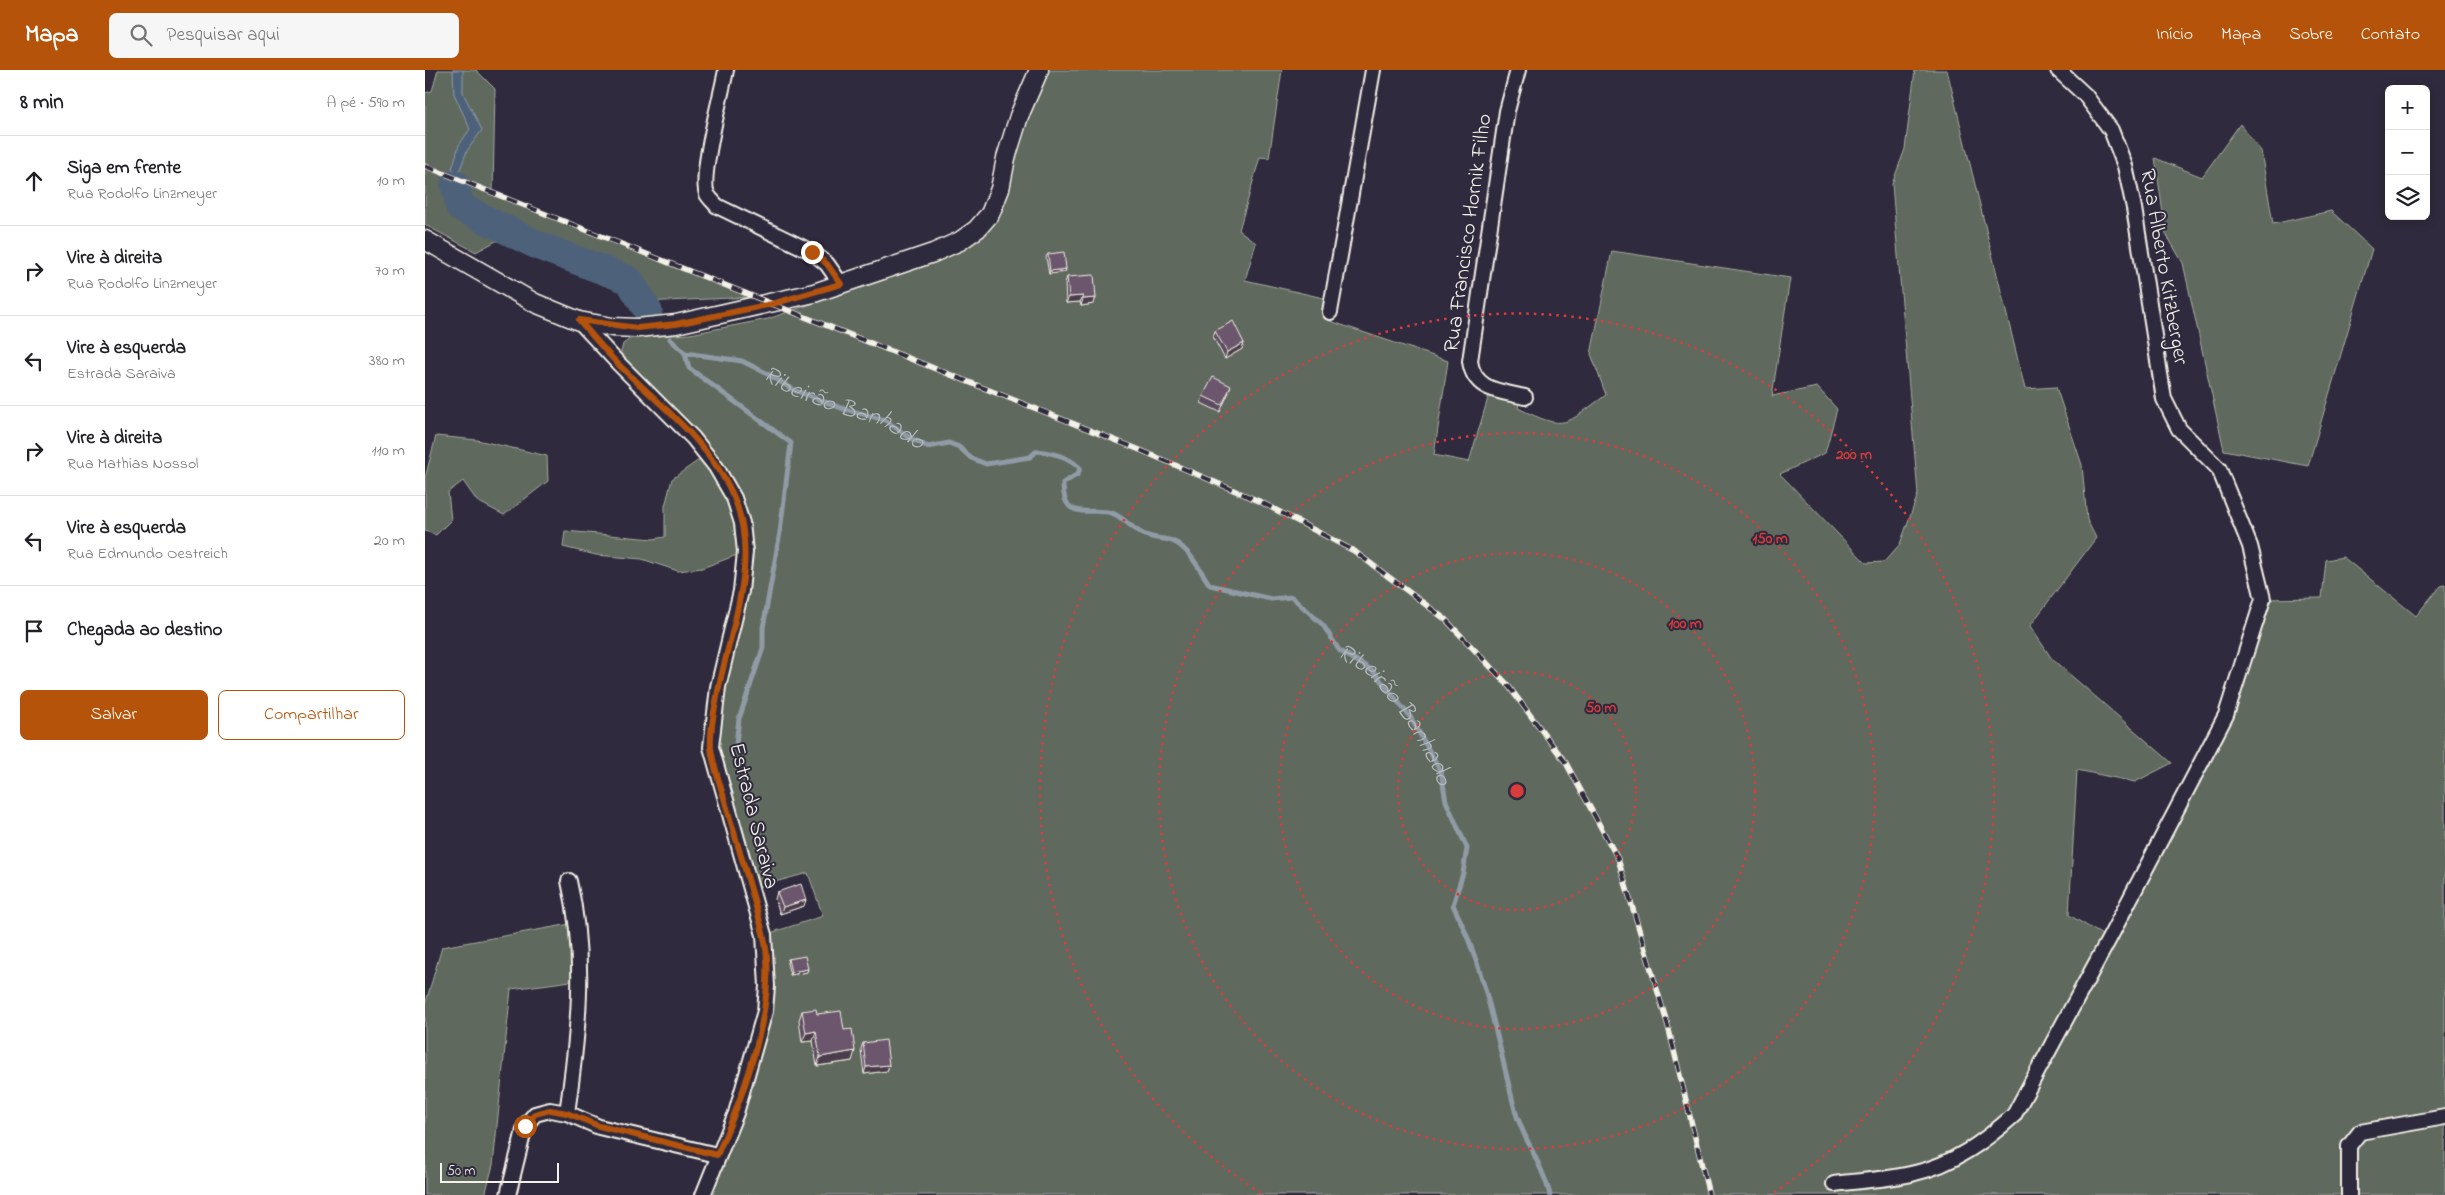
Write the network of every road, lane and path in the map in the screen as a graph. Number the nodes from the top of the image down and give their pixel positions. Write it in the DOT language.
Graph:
graph roads {
  1 [pos="726,70"];
  2 [pos="1039,70"];
  3 [pos="1373,70"];
  4 [pos="1517,70"];
  5 [pos="2059,70"];
  6 [pos="425,240"];
  7 [pos="841,284"];
  8 [pos="1330,312"];
  9 [pos="579,320"];
  10 [pos="1525,397"];
  11 [pos="569,882"];
  12 [pos="567,1113"];
  13 [pos="2445,1116"];
  14 [pos="717,1155"];
  15 [pos="1834,1184"];
  16 [pos="508,1195"];
  17 [pos="703,1195"];
  18 [pos="2349,1195"];
  1 -- 7 [label="street"];
  2 -- 7 [label="street"];
  3 -- 8 [label="street"];
  4 -- 10 [label="street, Rua Francisco Hornik Filho"];
  5 -- 15 [label="street, Rua Alberto Kitzberger"];
  6 -- 9 [label="street"];
  7 -- 9 [label="street"];
  9 -- 14 [label="street, Estrada Saraiva"];
  11 -- 12 [label="street"];
  12 -- 14 [label="street"];
  12 -- 16 [label="street"];
  13 -- 18 [label="street"];
  14 -- 17 [label="street, Estrada Saraiva"];
}
